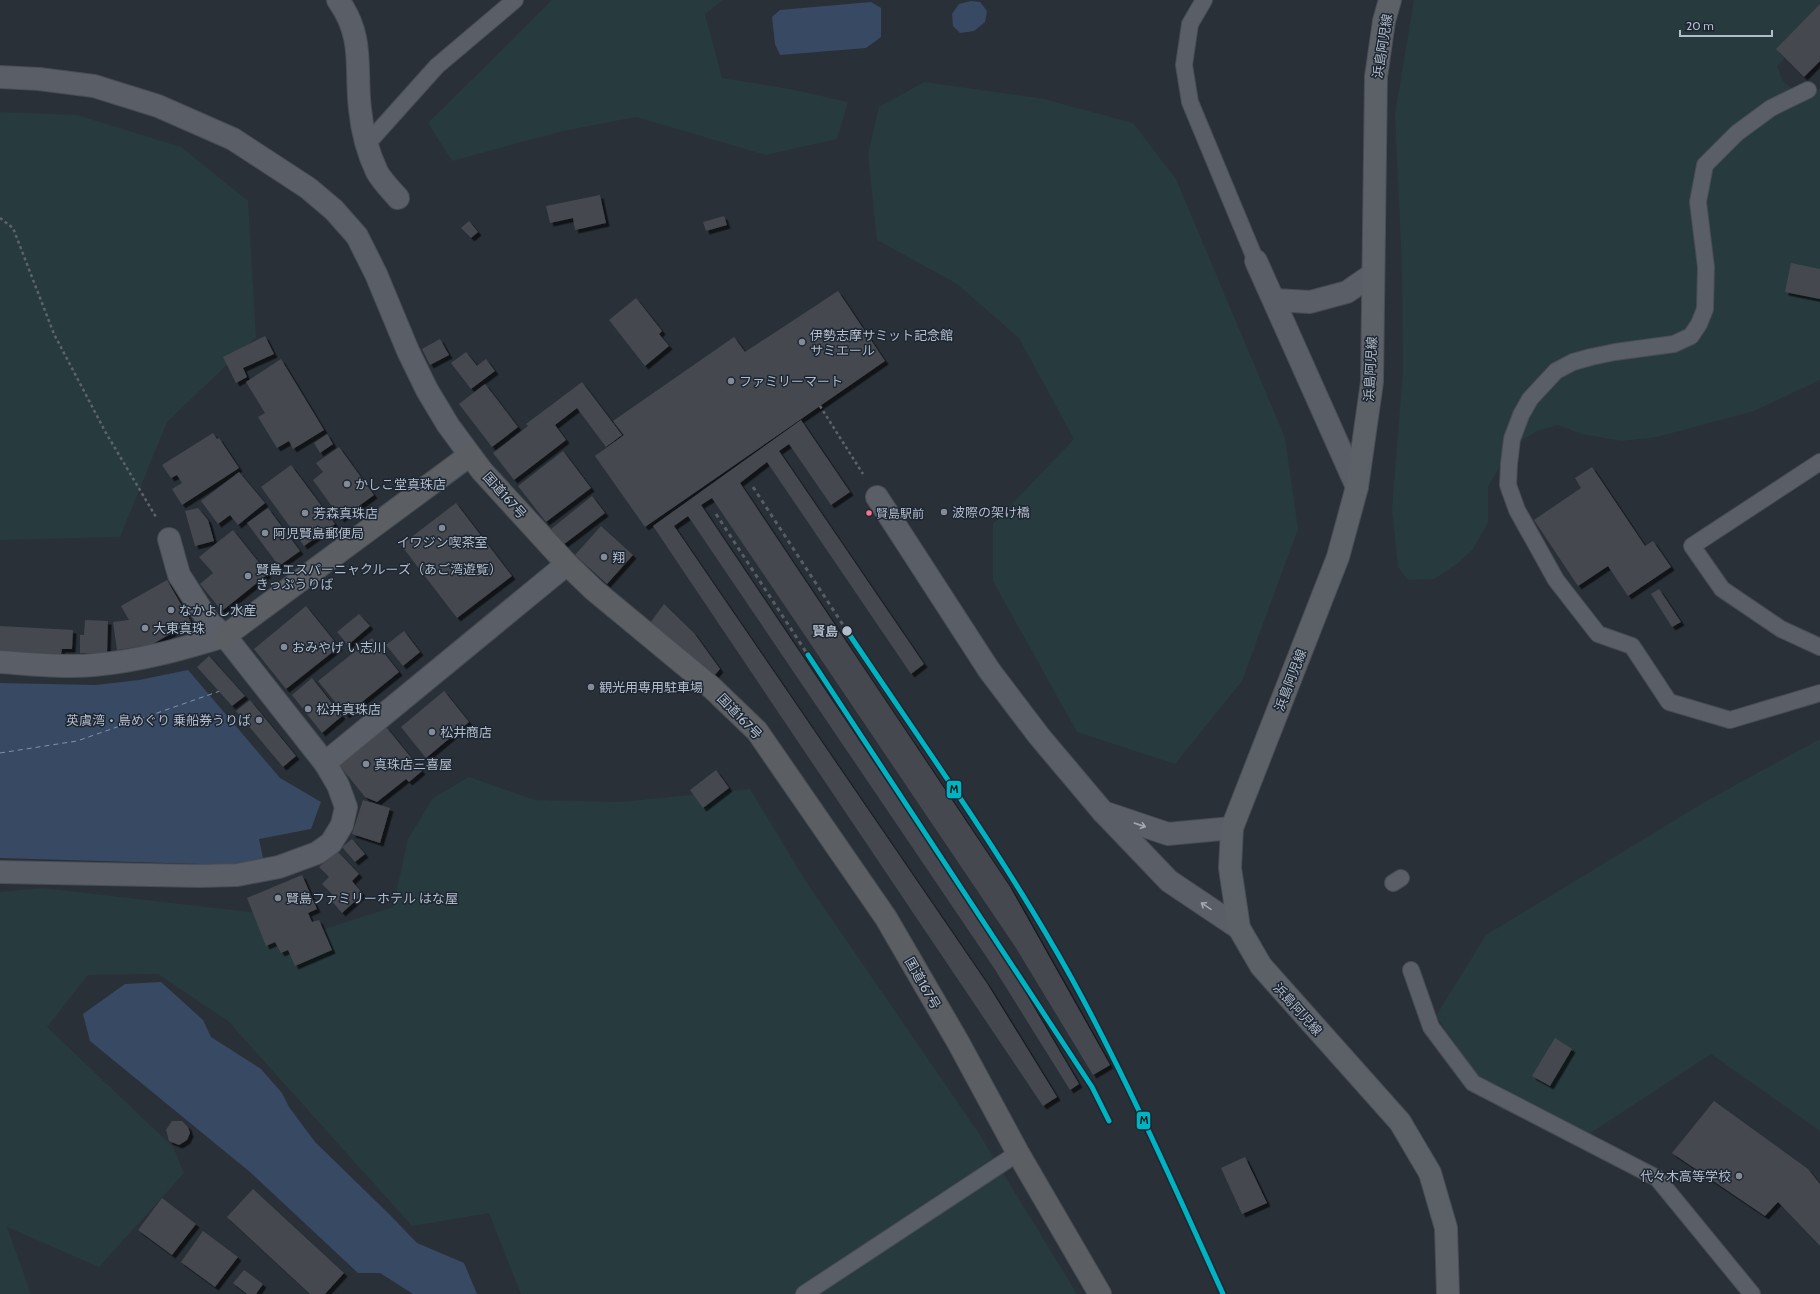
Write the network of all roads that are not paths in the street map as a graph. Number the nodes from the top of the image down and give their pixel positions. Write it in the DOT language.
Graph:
graph roads {
  1 [pos="338,0"];
  2 [pos="515,0"];
  3 [pos="1204,0"];
  4 [pos="1390,0"];
  5 [pos="0,77"];
  6 [pos="1808,90"];
  7 [pos="367,144"];
  8 [pos="398,198"];
  9 [pos="1256,261"];
  10 [pos="1373,274"];
  11 [pos="1275,300"];
  12 [pos="470,454"];
  13 [pos="1820,462"];
  14 [pos="1357,487"];
  15 [pos="877,497"];
  16 [pos="169,539"];
  17 [pos="567,564"];
  18 [pos="225,636"];
  19 [pos="1820,647"];
  20 [pos="0,662"];
  21 [pos="1820,693"];
  22 [pos="325,763"];
  23 [pos="1103,812"];
  24 [pos="1232,828"];
  25 [pos="0,872"];
  26 [pos="1239,928"];
  27 [pos="1411,970"];
  28 [pos="1018,1153"];
  29 [pos="804,1294"];
  30 [pos="1100,1294"];
  31 [pos="1448,1294"];
  32 [pos="1752,1294"];
  1 -- 7 [label="street"];
  2 -- 7 [label="lane"];
  3 -- 9 [label="lane"];
  4 -- 10 [label="main road, 浜島阿児線"];
  5 -- 12 [label="street"];
  6 -- 21 [label="lane"];
  7 -- 8 [label="street"];
  9 -- 11 [label="street"];
  10 -- 11 [label="street"];
  10 -- 14 [label="main road, 浜島阿児線"];
  11 -- 14 [label="street"];
  12 -- 17 [label="highway, 国道167号"];
  12 -- 18 [label="highway"];
  13 -- 19 [label="lane"];
  14 -- 24 [label="main road, 浜島阿児線"];
  15 -- 23 [label="street"];
  16 -- 18 [label="street"];
  17 -- 22 [label="street"];
  17 -- 28 [label="highway, 国道167号"];
  18 -- 20 [label="street"];
  18 -- 22 [label="street"];
  22 -- 25 [label="street"];
  23 -- 24 [label="street, one-way"];
  26 -- 23 [label="street, one-way"];
  24 -- 26 [label="main road, 浜島阿児線"];
  26 -- 31 [label="main road, 浜島阿児線"];
  27 -- 32 [label="lane"];
  28 -- 29 [label="lane"];
  28 -- 30 [label="highway, 国道167号"];
}
